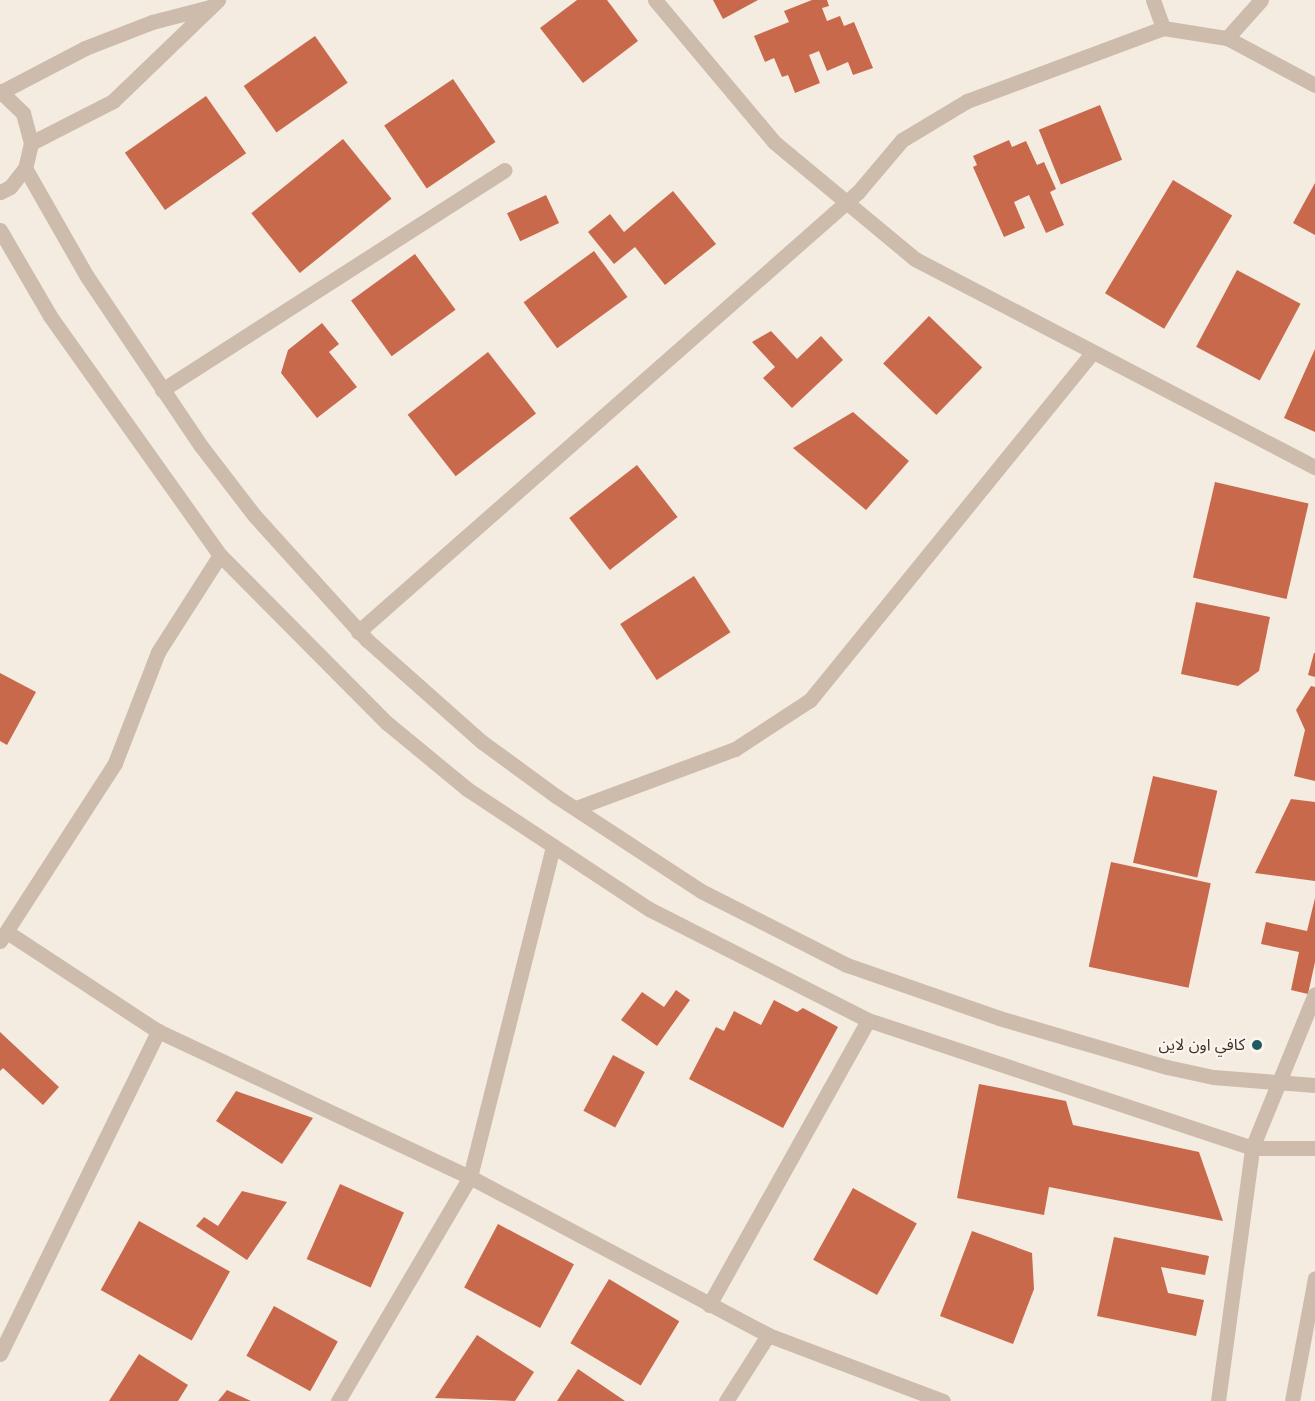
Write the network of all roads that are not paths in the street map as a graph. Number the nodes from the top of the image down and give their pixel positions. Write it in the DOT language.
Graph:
graph roads {
  1 [pos="655,0"];
  2 [pos="1153,0"];
  3 [pos="1261,0"];
  4 [pos="214,4"];
  5 [pos="1163,28"];
  6 [pos="1227,38"];
  7 [pos="1315,85"];
  8 [pos="0,92"];
  9 [pos="31,143"];
  10 [pos="26,168"];
  11 [pos="505,170"];
  12 [pos="0,192"];
  13 [pos="844,201"];
  14 [pos="0,230"];
  15 [pos="1091,354"];
  16 [pos="162,390"];
  17 [pos="1315,467"];
  18 [pos="220,555"];
  19 [pos="358,632"];
  20 [pos="576,808"];
  21 [pos="553,846"];
  22 [pos="4,937"];
  23 [pos="1315,994"];
  24 [pos="868,1020"];
  25 [pos="158,1031"];
  26 [pos="1276,1082"];
  27 [pos="1315,1085"];
  28 [pos="1252,1148"];
  29 [pos="1315,1148"];
  30 [pos="470,1177"];
  31 [pos="1315,1278"];
  32 [pos="709,1305"];
  33 [pos="768,1335"];
  34 [pos="0,1354"];
  35 [pos="1308,1354"];
  36 [pos="916,1397"];
  37 [pos="338,1401"];
  38 [pos="726,1401"];
  39 [pos="943,1401"];
  40 [pos="1218,1401"];
  41 [pos="1292,1401"];
  1 -- 13 [label="street"];
  2 -- 5 [label="street"];
  3 -- 6 [label="street"];
  4 -- 8 [label="street"];
  4 -- 9 [label="street"];
  5 -- 6 [label="street"];
  5 -- 13 [label="street"];
  6 -- 7 [label="street"];
  8 -- 9 [label="street"];
  9 -- 10 [label="street"];
  10 -- 12 [label="street"];
  10 -- 16 [label="street"];
  11 -- 16 [label="street"];
  13 -- 15 [label="street"];
  13 -- 19 [label="street"];
  14 -- 18 [label="street"];
  15 -- 17 [label="street"];
  15 -- 20 [label="street"];
  16 -- 19 [label="street"];
  18 -- 21 [label="street"];
  18 -- 22 [label="street"];
  19 -- 20 [label="street"];
  20 -- 26 [label="street"];
  21 -- 24 [label="street"];
  21 -- 30 [label="street"];
  22 -- 25 [label="street"];
  23 -- 26 [label="street"];
  24 -- 28 [label="street"];
  24 -- 32 [label="street"];
  25 -- 30 [label="street"];
  25 -- 34 [label="street"];
  26 -- 27 [label="street"];
  26 -- 28 [label="street"];
  28 -- 29 [label="street"];
  28 -- 40 [label="street"];
  30 -- 32 [label="street"];
  30 -- 37 [label="street"];
  31 -- 35 [label="street"];
  32 -- 33 [label="street"];
  33 -- 36 [label="street"];
  33 -- 38 [label="street"];
  35 -- 41 [label="street"];
  36 -- 39 [label="street"];
}
